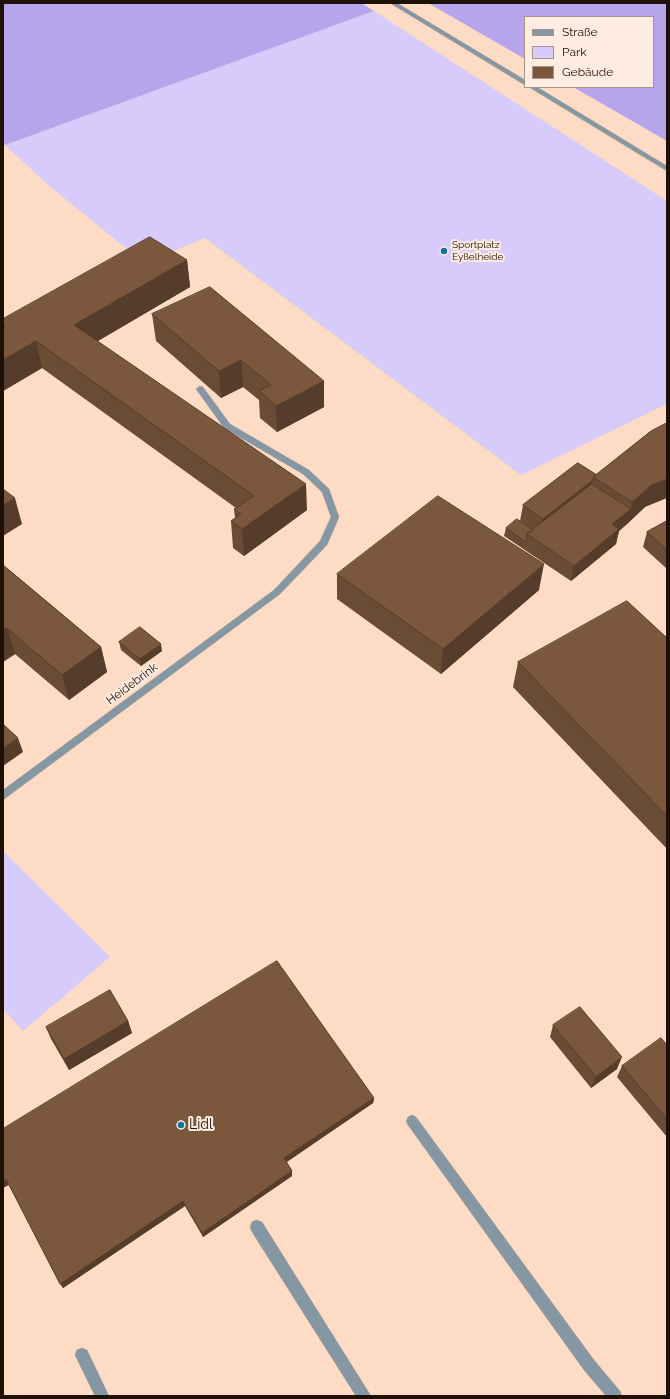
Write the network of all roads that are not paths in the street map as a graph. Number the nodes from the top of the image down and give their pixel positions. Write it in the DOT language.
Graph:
graph roads {
  1 [pos="393,3"];
  2 [pos="524,82"];
  3 [pos="534,88"];
  4 [pos="667,169"];
  5 [pos="200,389"];
  6 [pos="3,796"];
  7 [pos="412,1121"];
  8 [pos="257,1227"];
  9 [pos="82,1355"];
  10 [pos="102,1396"];
  11 [pos="364,1396"];
  12 [pos="614,1396"];
  1 -- 2 [label="street"];
  3 -- 4 [label="street"];
  5 -- 6 [label="street, Heidebrink"];
  7 -- 12 [label="street"];
  8 -- 11 [label="street"];
  9 -- 10 [label="street"];
}
